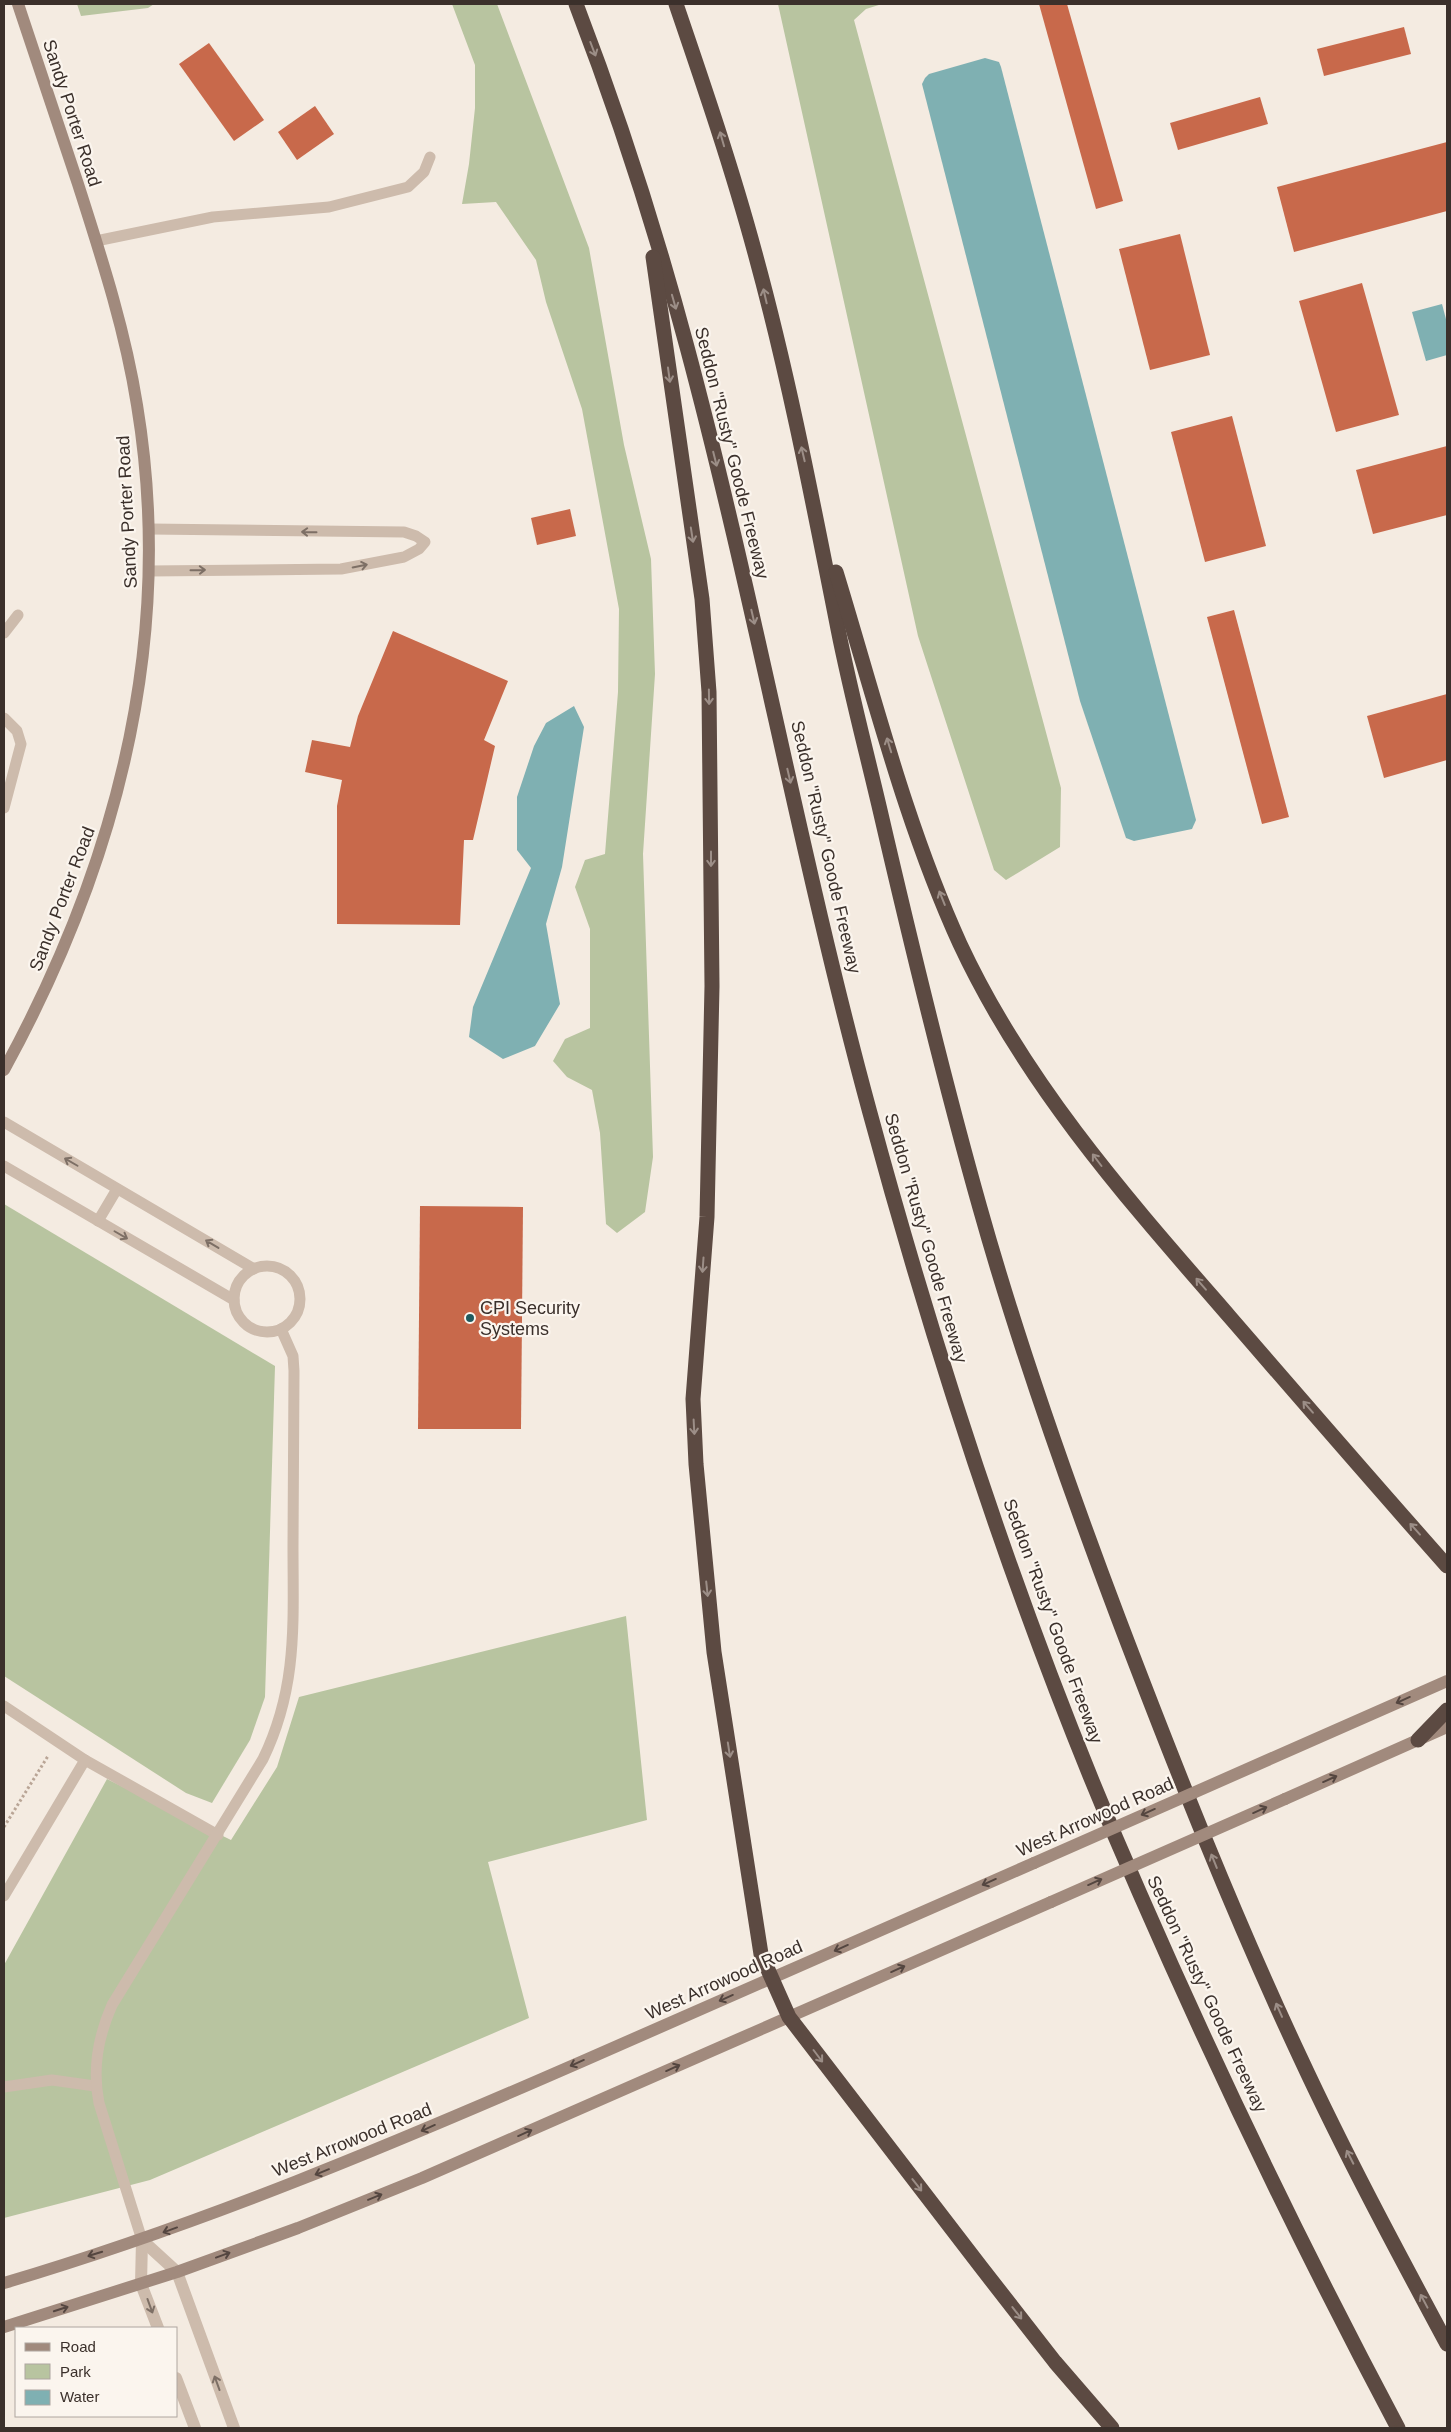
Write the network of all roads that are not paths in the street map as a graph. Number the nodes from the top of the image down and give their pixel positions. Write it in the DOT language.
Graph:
graph roads {
  1 [pos="18,4"];
  2 [pos="576,4"];
  3 [pos="676,4"];
  4 [pos="430,158"];
  5 [pos="646,205"];
  6 [pos="96,241"];
  7 [pos="814,501"];
  8 [pos="150,529"];
  9 [pos="149,571"];
  10 [pos="18,615"];
  11 [pos="4,633"];
  12 [pos="5,722"];
  13 [pos="4,808"];
  14 [pos="4,1070"];
  15 [pos="4,1122"];
  16 [pos="4,1166"];
  17 [pos="117,1188"];
  18 [pos="98,1221"];
  19 [pos="254,1269"];
  20 [pos="234,1300"];
  21 [pos="281,1329"];
  22 [pos="1447,1566"];
  23 [pos="1447,1681"];
  24 [pos="4,1706"];
  25 [pos="1447,1710"];
  26 [pos="1447,1728"];
  27 [pos="1418,1740"];
  28 [pos="85,1760"];
  29 [pos="218,1835"];
  30 [pos="4,1896"];
  31 [pos="771,1979"];
  32 [pos="789,2017"];
  33 [pos="95,2086"];
  34 [pos="4,2087"];
  35 [pos="142,2240"];
  36 [pos="178,2272"];
  37 [pos="4,2283"];
  38 [pos="141,2284"];
  39 [pos="4,2327"];
  40 [pos="158,2327"];
  41 [pos="1447,2344"];
  42 [pos="178,2383"];
  43 [pos="195,2428"];
  44 [pos="234,2428"];
  45 [pos="1112,2428"];
  46 [pos="1398,2428"];
  1 -- 6 [label="main road, Sandy Porter Road"];
  2 -- 5 [label="highway, Seddon \"Rusty\" Goode Freeway, one-way"];
  7 -- 3 [label="highway, one-way"];
  4 -- 6 [label="lane"];
  5 -- 31 [label="highway, one-way"];
  5 -- 46 [label="highway, Seddon \"Rusty\" Goode Freeway, one-way"];
  6 -- 8 [label="main road, Sandy Porter Road"];
  22 -- 7 [label="highway, one-way"];
  41 -- 7 [label="highway, one-way"];
  8 -- 9 [label="main road, Sandy Porter Road"];
  9 -- 8 [label="lane, one-way"];
  9 -- 14 [label="main road, Sandy Porter Road"];
  10 -- 11 [label="lane"];
  12 -- 13 [label="lane"];
  17 -- 15 [label="lane, one-way"];
  16 -- 18 [label="lane"];
  17 -- 18 [label="lane"];
  19 -- 17 [label="lane, one-way"];
  18 -- 20 [label="lane, one-way"];
  19 -- 20 [label="lane"];
  19 -- 21 [label="lane"];
  20 -- 21 [label="lane"];
  21 -- 29 [label="lane"];
  23 -- 31 [label="main road, West Arrowood Road, one-way, bridge"];
  24 -- 28 [label="lane"];
  25 -- 27 [label="highway"];
  26 -- 27 [label="main road"];
  32 -- 27 [label="main road, one-way, bridge"];
  28 -- 29 [label="lane"];
  28 -- 30 [label="lane"];
  29 -- 33 [label="lane"];
  31 -- 32 [label="highway"];
  31 -- 35 [label="main road, West Arrowood Road, one-way"];
  36 -- 32 [label="main road, one-way"];
  32 -- 45 [label="highway, one-way"];
  33 -- 34 [label="lane"];
  33 -- 35 [label="lane"];
  35 -- 36 [label="street"];
  35 -- 37 [label="main road, West Arrowood Road, one-way"];
  35 -- 38 [label="street"];
  36 -- 38 [label="main road"];
  44 -- 36 [label="street, one-way"];
  39 -- 38 [label="main road, one-way"];
  38 -- 40 [label="street, one-way"];
  42 -- 43 [label="street"];
}
